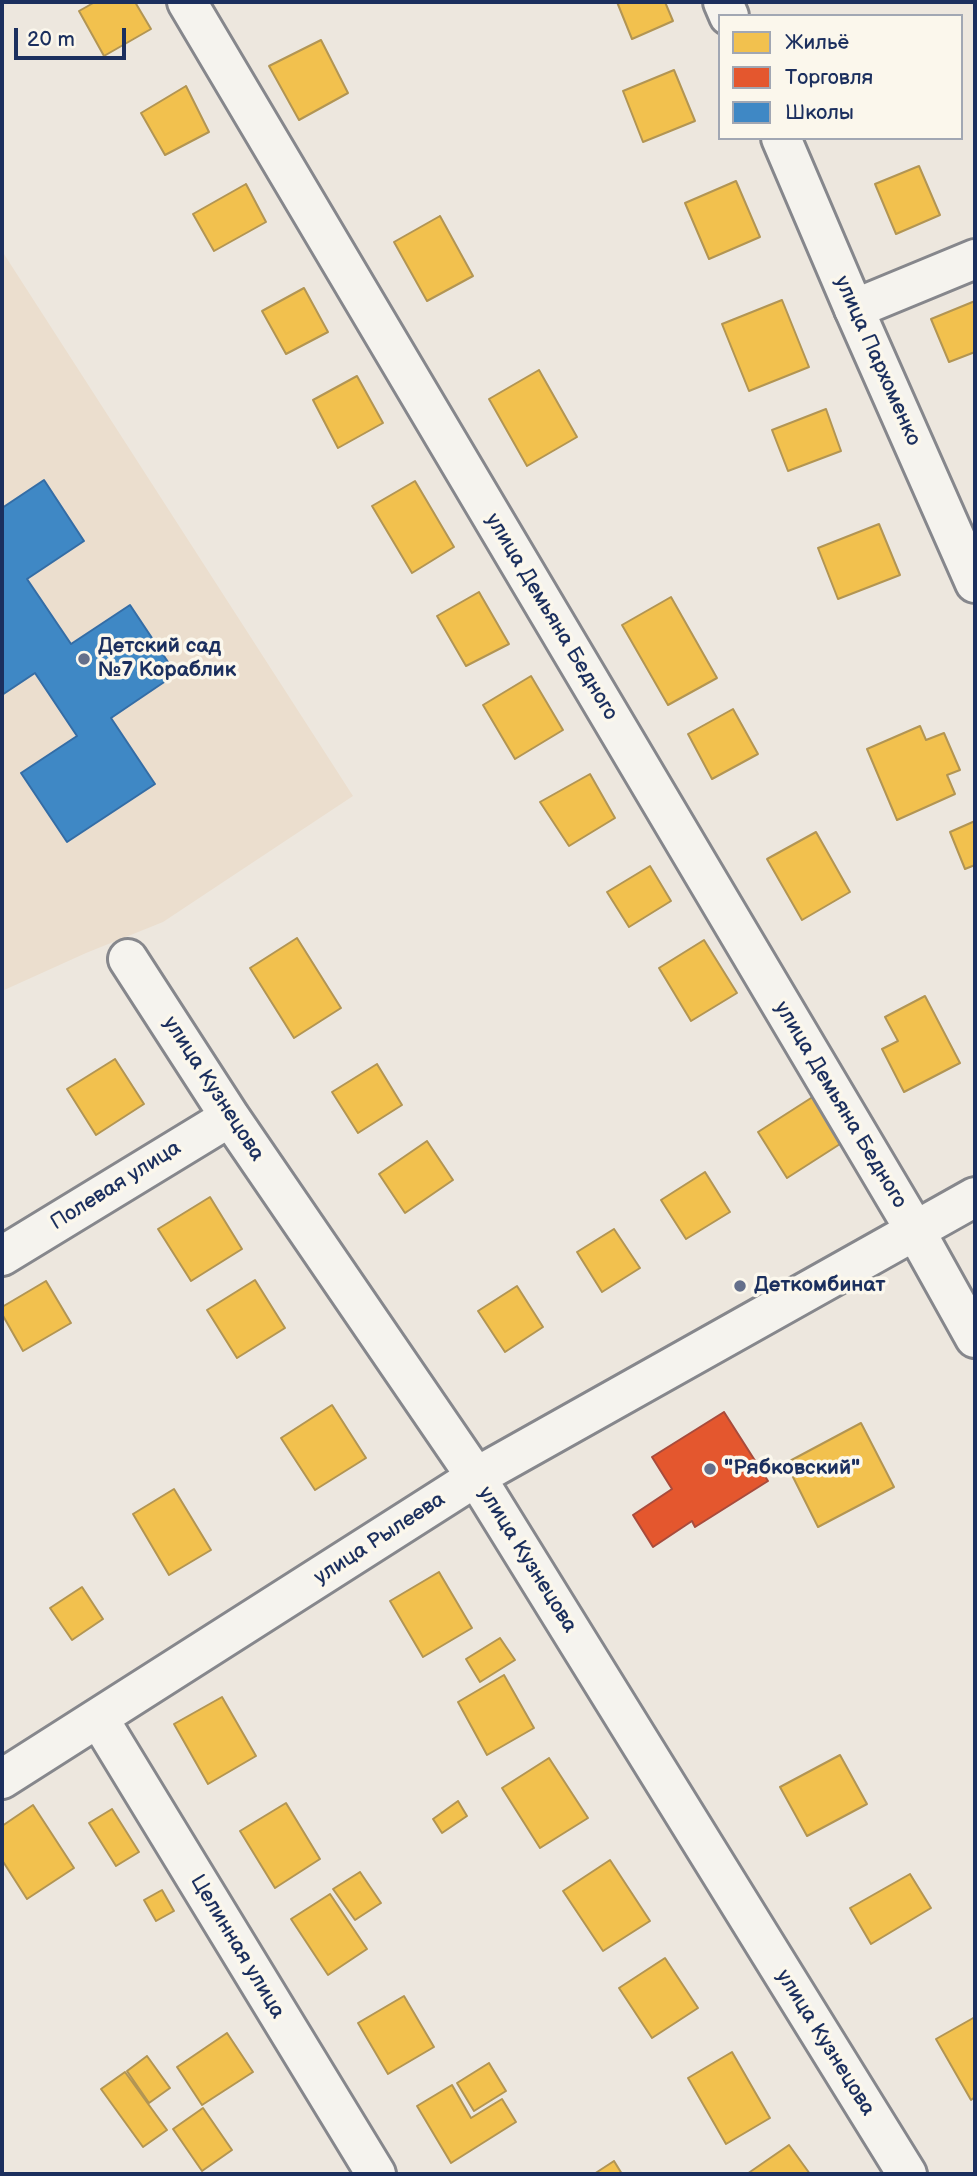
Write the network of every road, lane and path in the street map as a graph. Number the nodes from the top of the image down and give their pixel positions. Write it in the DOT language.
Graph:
graph roads {
  1 [pos="187,2"];
  2 [pos="782,140"];
  3 [pos="975,259"];
  4 [pos="853,309"];
  5 [pos="975,583"];
  6 [pos="128,959"];
  7 [pos="230,1117"];
  8 [pos="975,1197"];
  9 [pos="916,1232"];
  10 [pos="2,1256"];
  11 [pos="975,1338"];
  12 [pos="476,1478"];
  13 [pos="99,1719"];
  14 [pos="2,1779"];
  15 [pos="376,2174"];
  16 [pos="907,2174"];
  1 -- 9 [label="street, улица Демьяна Бедного"];
  2 -- 4 [label="street, улица Пархоменко"];
  3 -- 4 [label="street"];
  4 -- 5 [label="street, улица Пархоменко"];
  6 -- 7 [label="street, улица Кузнецова"];
  7 -- 10 [label="street, Полевая улица"];
  7 -- 12 [label="street, улица Кузнецова"];
  8 -- 9 [label="street, улица Рылеева"];
  9 -- 11 [label="street, улица Демьяна Бедного"];
  9 -- 12 [label="street, улица Рылеева"];
  12 -- 13 [label="street, улица Рылеева"];
  12 -- 16 [label="street, улица Кузнецова"];
  13 -- 14 [label="street, улица Рылеева"];
  13 -- 15 [label="street, Целинная улица"];
}
